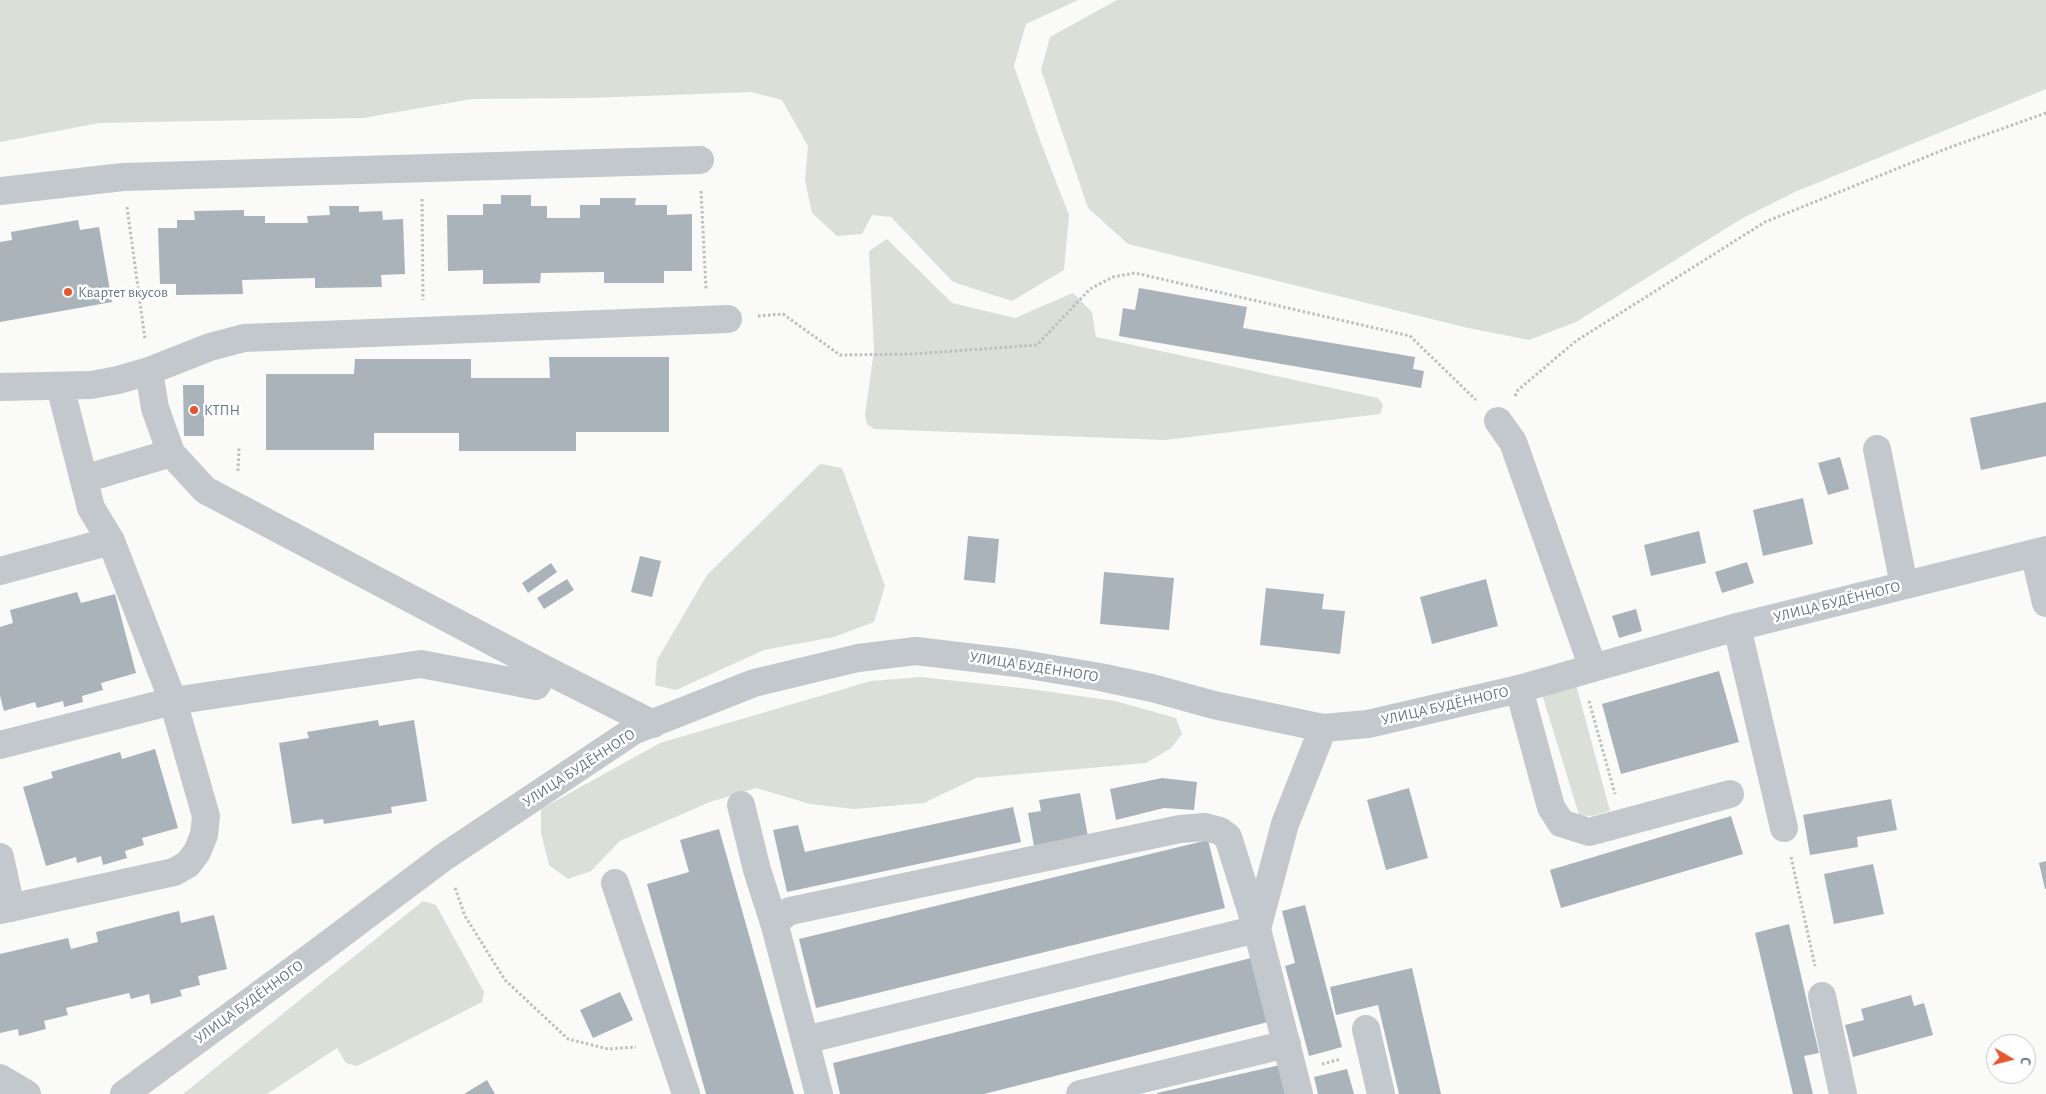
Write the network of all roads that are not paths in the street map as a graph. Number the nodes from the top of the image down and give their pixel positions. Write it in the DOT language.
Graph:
graph roads {
  1 [pos="700,160"];
  2 [pos="0,191"];
  3 [pos="718,319"];
  4 [pos="149,371"];
  5 [pos="60,386"];
  6 [pos="0,387"];
  7 [pos="1498,421"];
  8 [pos="1877,449"];
  9 [pos="171,453"];
  10 [pos="84,479"];
  11 [pos="110,541"];
  12 [pos="2040,551"];
  13 [pos="0,570"];
  14 [pos="1904,585"];
  15 [pos="2046,603"];
  16 [pos="1737,627"];
  17 [pos="546,670"];
  18 [pos="1587,670"];
  19 [pos="1519,689"];
  20 [pos="173,701"];
  21 [pos="653,724"];
  22 [pos="1323,728"];
  23 [pos="0,745"];
  24 [pos="1730,794"];
  25 [pos="741,804"];
  26 [pos="1784,828"];
  27 [pos="0,858"];
  28 [pos="615,883"];
  29 [pos="6,909"];
  30 [pos="775,926"];
  31 [pos="1257,929"];
  32 [pos="1822,996"];
  33 [pos="1366,1029"];
  34 [pos="805,1040"];
  35 [pos="1287,1044"];
  36 [pos="0,1078"];
  37 [pos="1296,1082"];
  38 [pos="135,1091"];
  39 [pos="27,1094"];
  40 [pos="686,1094"];
  41 [pos="820,1094"];
  42 [pos="1080,1094"];
  43 [pos="1381,1094"];
  44 [pos="1844,1094"];
  1 -- 2 [label="street"];
  3 -- 4 [label="street"];
  4 -- 5 [label="street"];
  4 -- 9 [label="street"];
  5 -- 6 [label="street"];
  5 -- 10 [label="street"];
  7 -- 18 [label="street"];
  8 -- 14 [label="street"];
  9 -- 10 [label="street"];
  9 -- 17 [label="street"];
  10 -- 11 [label="street"];
  11 -- 13 [label="street"];
  11 -- 20 [label="street"];
  12 -- 14 [label="street, УЛИЦА БУДЁННОГО"];
  12 -- 15 [label="street"];
  14 -- 16 [label="street, УЛИЦА БУДЁННОГО"];
  16 -- 18 [label="street, УЛИЦА БУДЁННОГО"];
  16 -- 26 [label="street"];
  17 -- 20 [label="street"];
  17 -- 21 [label="street"];
  18 -- 19 [label="street, УЛИЦА БУДЁННОГО"];
  19 -- 22 [label="street, УЛИЦА БУДЁННОГО"];
  19 -- 24 [label="street"];
  20 -- 23 [label="street"];
  20 -- 29 [label="street"];
  21 -- 22 [label="street, УЛИЦА БУДЁННОГО"];
  21 -- 38 [label="street, УЛИЦА БУДЁННОГО"];
  22 -- 31 [label="street"];
  25 -- 30 [label="street"];
  27 -- 29 [label="street"];
  28 -- 40 [label="street"];
  30 -- 31 [label="street"];
  30 -- 34 [label="street"];
  31 -- 34 [label="street"];
  31 -- 35 [label="street"];
  32 -- 44 [label="street"];
  33 -- 43 [label="street"];
  34 -- 41 [label="street"];
  35 -- 37 [label="street"];
  35 -- 42 [label="street"];
  36 -- 39 [label="street"];
}
